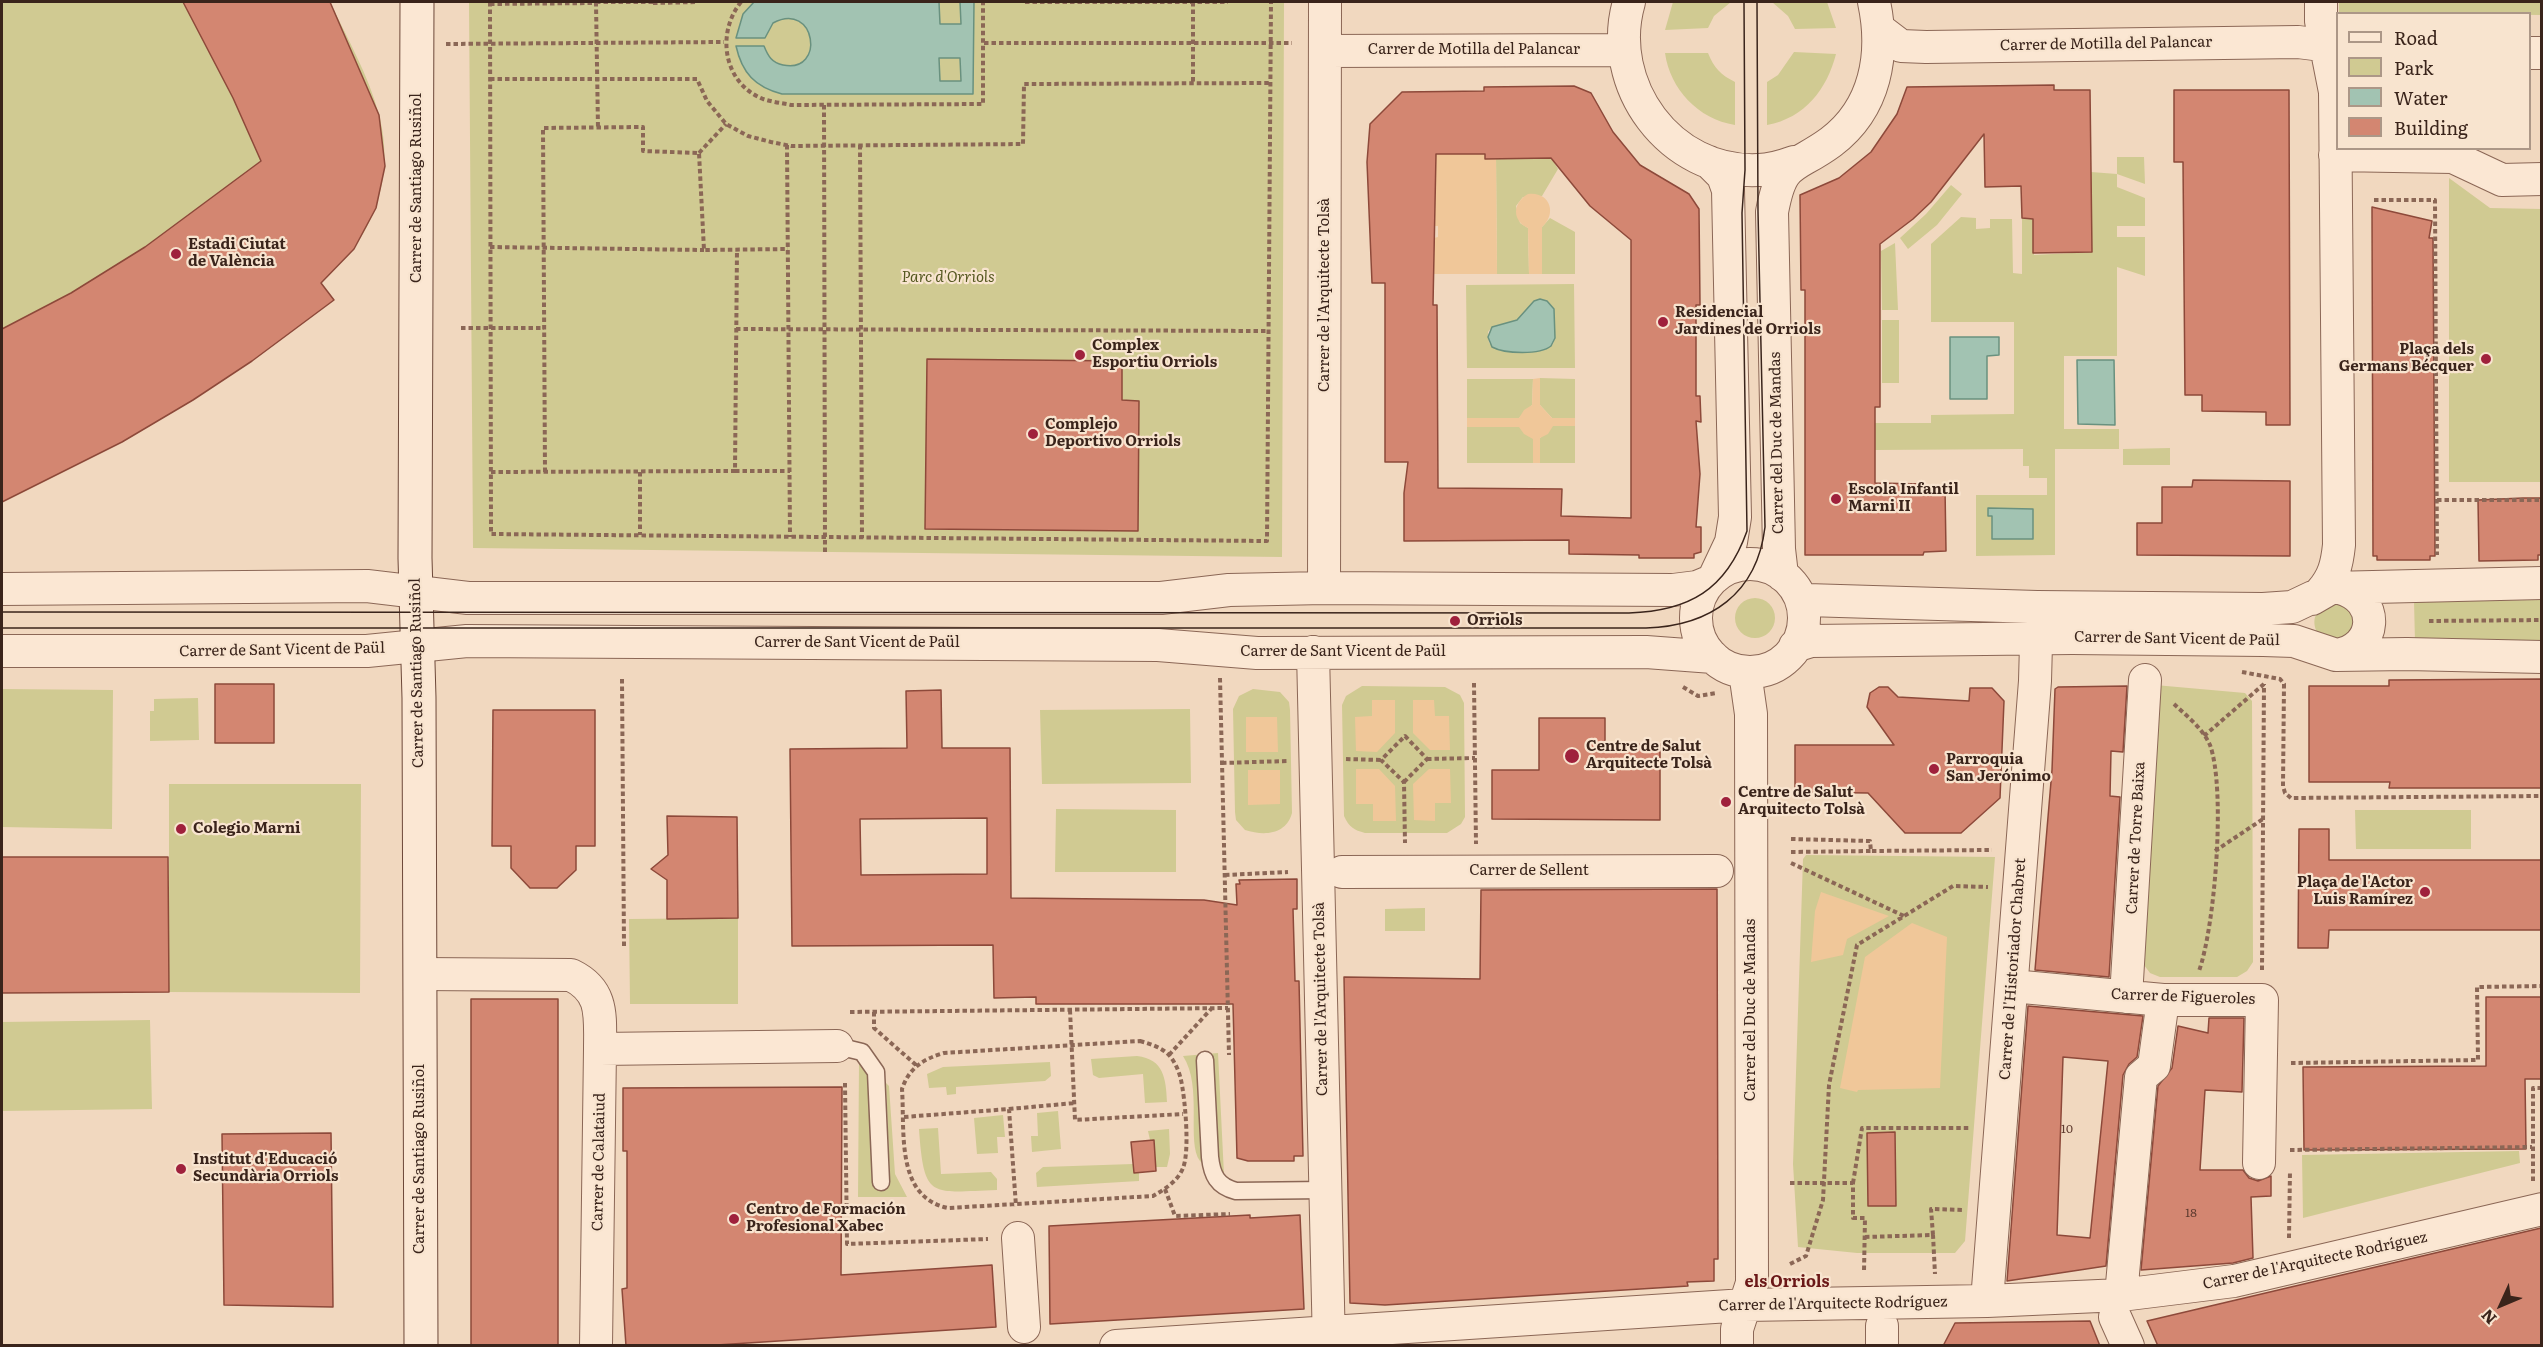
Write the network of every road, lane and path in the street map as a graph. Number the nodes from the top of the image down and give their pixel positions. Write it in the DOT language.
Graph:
graph roads {
  1 [pos="417,2"];
  2 [pos="540,2"];
  3 [pos="596,2"];
  4 [pos="653,2"];
  5 [pos="698,2"];
  6 [pos="741,2"];
  7 [pos="984,2"];
  8 [pos="1025,2"];
  9 [pos="1193,2"];
  10 [pos="1228,2"];
  11 [pos="1271,2"];
  12 [pos="1325,2"];
  13 [pos="1629,2"];
  14 [pos="2321,2"];
  15 [pos="490,3"];
  16 [pos="1877,16"];
  17 [pos="724,42"];
  18 [pos="984,43"];
  19 [pos="1270,43"];
  20 [pos="1292,43"];
  21 [pos="442,44"];
  22 [pos="596,44"];
  23 [pos="1193,44"];
  24 [pos="1623,44"];
  25 [pos="490,45"];
  26 [pos="2332,45"];
  27 [pos="1325,51"];
  28 [pos="490,79"];
  29 [pos="596,80"];
  30 [pos="1193,83"];
  31 [pos="1271,83"];
  32 [pos="824,105"];
  33 [pos="726,124"];
  34 [pos="598,128"];
  35 [pos="787,145"];
  36 [pos="860,145"];
  37 [pos="824,146"];
  38 [pos="699,153"];
  39 [pos="2335,155"];
  40 [pos="1709,162"];
  41 [pos="1794,162"];
  42 [pos="2541,179"];
  43 [pos="2374,200"];
  44 [pos="490,247"];
  45 [pos="544,248"];
  46 [pos="788,249"];
  47 [pos="704,250"];
  48 [pos="737,250"];
  49 [pos="461,328"];
  50 [pos="491,328"];
  51 [pos="544,328"];
  52 [pos="736,329"];
  53 [pos="789,329"];
  54 [pos="826,329"];
  55 [pos="861,330"];
  56 [pos="1269,331"];
  57 [pos="735,471"];
  58 [pos="790,471"];
  59 [pos="491,472"];
  60 [pos="545,472"];
  61 [pos="640,472"];
  62 [pos="2437,500"];
  63 [pos="2541,500"];
  64 [pos="640,535"];
  65 [pos="790,537"];
  66 [pos="825,537"];
  67 [pos="862,537"];
  68 [pos="825,553"];
  69 [pos="2436,559"];
  70 [pos="1712,580"];
  71 [pos="2541,583"];
  72 [pos="1791,586"];
  73 [pos="1324,588"];
  74 [pos="2,589"];
  75 [pos="416,590"];
  76 [pos="2325,593"];
  77 [pos="2037,607"];
  78 [pos="2541,620"];
  79 [pos="2418,622"];
  80 [pos="2037,638"];
  81 [pos="418,646"];
  82 [pos="1796,646"];
  83 [pos="2,651"];
  84 [pos="1313,652"];
  85 [pos="2326,652"];
  86 [pos="1713,657"];
  87 [pos="2541,657"];
  88 [pos="1745,672"];
  89 [pos="1220,676"];
  90 [pos="1474,677"];
  91 [pos="622,679"];
  92 [pos="2145,680"];
  93 [pos="2204,736"];
  94 [pos="1475,758"];
  95 [pos="1339,759"];
  96 [pos="1427,759"];
  97 [pos="1381,760"];
  98 [pos="1295,761"];
  99 [pos="1222,763"];
  100 [pos="1404,782"];
  101 [pos="2263,818"];
  102 [pos="1791,839"];
  103 [pos="2023,849"];
  104 [pos="1870,851"];
  105 [pos="2215,851"];
  106 [pos="1791,852"];
  107 [pos="1791,863"];
  108 [pos="1476,871"];
  109 [pos="1717,871"];
  110 [pos="1298,872"];
  111 [pos="1342,872"];
  112 [pos="1406,872"];
  113 [pos="1224,875"];
  114 [pos="2020,887"];
  115 [pos="1904,916"];
  116 [pos="624,946"];
  117 [pos="420,974"];
  118 [pos="2012,986"];
  119 [pos="2541,986"];
  120 [pos="2126,997"];
  121 [pos="2175,1000"];
  122 [pos="2262,1000"];
  123 [pos="1212,1008"];
  124 [pos="1228,1008"];
  125 [pos="1070,1010"];
  126 [pos="850,1012"];
  127 [pos="874,1012"];
  128 [pos="1071,1045"];
  129 [pos="837,1046"];
  130 [pos="600,1049"];
  131 [pos="1168,1055"];
  132 [pos="1205,1060"];
  133 [pos="916,1065"];
  134 [pos="1229,1065"];
  135 [pos="2291,1074"];
  136 [pos="845,1083"];
  137 [pos="2541,1088"];
  138 [pos="1075,1103"];
  139 [pos="1009,1109"];
  140 [pos="1183,1114"];
  141 [pos="904,1117"];
  142 [pos="1938,1127"];
  143 [pos="2532,1147"];
  144 [pos="2290,1150"];
  145 [pos="2259,1163"];
  146 [pos="881,1182"];
  147 [pos="1791,1183"];
  148 [pos="1825,1183"];
  149 [pos="1853,1183"];
  150 [pos="1325,1190"];
  151 [pos="1015,1204"];
  152 [pos="2537,1210"];
  153 [pos="1994,1211"];
  154 [pos="1933,1235"];
  155 [pos="1865,1237"];
  156 [pos="1018,1238"];
  157 [pos="1790,1264"];
  158 [pos="1937,1301"];
  159 [pos="1987,1301"];
  160 [pos="1863,1302"];
  161 [pos="1745,1305"];
  162 [pos="2118,1306"];
  163 [pos="1024,1327"];
  164 [pos="1329,1339"];
  165 [pos="421,1346"];
  166 [pos="596,1346"];
  167 [pos="1116,1346"];
  168 [pos="1737,1346"];
  169 [pos="2128,1346"];
  1 -- 75 [label="street, Carrer de Santiago Rusiñol"];
  2 -- 3 [label="path"];
  2 -- 15 [label="path"];
  3 -- 4 [label="path"];
  3 -- 22 [label="path"];
  4 -- 5 [label="path"];
  6 -- 17 [label="path"];
  7 -- 18 [label="path"];
  8 -- 9 [label="path"];
  9 -- 10 [label="path"];
  9 -- 23 [label="path"];
  11 -- 19 [label="path"];
  12 -- 27 [label="street, Carrer de l'Arquitecte Tolsà"];
  13 -- 24 [label="street"];
  14 -- 26 [label="street"];
  15 -- 25 [label="path"];
  16 -- 26 [label="street, Carrer de Motilla del Palancar"];
  16 -- 41 [label="street, Carrer del Duc de Mandas"];
  17 -- 22 [label="path"];
  17 -- 32 [label="path"];
  18 -- 23 [label="path"];
  18 -- 32 [label="path"];
  19 -- 20 [label="path"];
  19 -- 23 [label="path"];
  19 -- 31 [label="path"];
  21 -- 25 [label="path"];
  22 -- 25 [label="path"];
  22 -- 29 [label="path"];
  23 -- 30 [label="path"];
  24 -- 27 [label="street, Carrer de Motilla del Palancar"];
  24 -- 40 [label="street"];
  25 -- 28 [label="path"];
  26 -- 39 [label="street"];
  27 -- 73 [label="street, Carrer de l'Arquitecte Tolsà"];
  28 -- 29 [label="path"];
  28 -- 44 [label="path"];
  29 -- 33 [label="path"];
  29 -- 34 [label="path"];
  30 -- 31 [label="path"];
  30 -- 36 [label="path"];
  31 -- 56 [label="path"];
  32 -- 37 [label="path"];
  33 -- 35 [label="path"];
  33 -- 38 [label="path"];
  34 -- 38 [label="path"];
  34 -- 45 [label="path"];
  35 -- 37 [label="path"];
  35 -- 46 [label="path"];
  36 -- 37 [label="path"];
  36 -- 55 [label="path"];
  37 -- 54 [label="path"];
  38 -- 47 [label="path"];
  39 -- 42 [label="street"];
  39 -- 76 [label="street"];
  40 -- 41 [label="street"];
  40 -- 70 [label="street"];
  41 -- 72 [label="street, Carrer del Duc de Mandas"];
  43 -- 62 [label="path"];
  44 -- 45 [label="path"];
  44 -- 50 [label="path"];
  45 -- 47 [label="path"];
  45 -- 51 [label="path"];
  46 -- 48 [label="path"];
  46 -- 53 [label="path"];
  47 -- 48 [label="path"];
  48 -- 52 [label="path"];
  49 -- 50 [label="path"];
  50 -- 51 [label="path"];
  50 -- 59 [label="path"];
  51 -- 60 [label="path"];
  52 -- 53 [label="path"];
  52 -- 57 [label="path"];
  53 -- 54 [label="path"];
  53 -- 58 [label="path"];
  54 -- 55 [label="path"];
  54 -- 66 [label="path"];
  55 -- 56 [label="path"];
  55 -- 67 [label="path"];
  56 -- 67 [label="path"];
  57 -- 58 [label="path"];
  57 -- 61 [label="path"];
  58 -- 65 [label="path"];
  59 -- 60 [label="path"];
  59 -- 64 [label="path"];
  60 -- 61 [label="path"];
  61 -- 64 [label="path"];
  62 -- 63 [label="path"];
  62 -- 69 [label="path"];
  64 -- 65 [label="path"];
  65 -- 66 [label="path"];
  66 -- 67 [label="path"];
  66 -- 68 [label="path"];
  70 -- 72 [label="street"];
  70 -- 73 [label="street"];
  70 -- 86 [label="street"];
  71 -- 76 [label="street, Carrer de Sant Vicent de Paül"];
  72 -- 77 [label="street, Carrer de Sant Vicent de Paül"];
  72 -- 82 [label="street"];
  73 -- 75 [label="street"];
  74 -- 75 [label="street"];
  75 -- 81 [label="street, Carrer de Santiago Rusiñol"];
  76 -- 77 [label="street, Carrer de Sant Vicent de Paül"];
  76 -- 85 [label="street"];
  76 -- 85 [label="street"];
  77 -- 80 [label="street"];
  78 -- 79 [label="path"];
  80 -- 82 [label="street, Carrer de Sant Vicent de Paül"];
  80 -- 85 [label="street, Carrer de Sant Vicent de Paül"];
  80 -- 103 [label="street, Carrer de l'Historiador Chabret"];
  81 -- 83 [label="street, Carrer de Sant Vicent de Paül"];
  81 -- 84 [label="street, Carrer de Sant Vicent de Paül"];
  81 -- 117 [label="street, Carrer de Santiago Rusiñol"];
  82 -- 88 [label="street"];
  84 -- 86 [label="street, Carrer de Sant Vicent de Paül"];
  84 -- 150 [label="street, Carrer de l'Arquitecte Tolsà"];
  85 -- 87 [label="street, Carrer de Sant Vicent de Paül"];
  86 -- 88 [label="street"];
  88 -- 161 [label="street, Carrer del Duc de Mandas"];
  89 -- 99 [label="path"];
  90 -- 94 [label="path"];
  91 -- 116 [label="path"];
  92 -- 93 [label="path"];
  92 -- 120 [label="street, Carrer de Torre Baixa"];
  93 -- 101 [label="path"];
  93 -- 105 [label="path"];
  94 -- 96 [label="path"];
  94 -- 108 [label="path"];
  95 -- 97 [label="path"];
  96 -- 97 [label="path"];
  96 -- 100 [label="path"];
  97 -- 100 [label="path"];
  98 -- 99 [label="path"];
  99 -- 113 [label="path"];
  100 -- 112 [label="path"];
  101 -- 105 [label="path"];
  101 -- 122 [label="path"];
  102 -- 104 [label="path"];
  103 -- 104 [label="path"];
  103 -- 114 [label="street, Carrer de l'Historiador Chabret"];
  104 -- 106 [label="path"];
  105 -- 121 [label="path"];
  107 -- 115 [label="path"];
  108 -- 109 [label="street, Carrer de Sellent"];
  108 -- 112 [label="street, Carrer de Sellent"];
  110 -- 113 [label="path"];
  111 -- 112 [label="street, Carrer de Sellent"];
  113 -- 124 [label="path"];
  114 -- 115 [label="path"];
  114 -- 118 [label="street, Carrer de l'Historiador Chabret"];
  115 -- 148 [label="path"];
  117 -- 130 [label="street, Carrer de Calataiud"];
  117 -- 165 [label="street, Carrer de Santiago Rusiñol"];
  118 -- 120 [label="street, Carrer de Figueroles"];
  118 -- 153 [label="street, Carrer de l'Historiador Chabret"];
  119 -- 135 [label="path"];
  120 -- 121 [label="street, Carrer de Figueroles"];
  121 -- 122 [label="street, Carrer de Figueroles"];
  121 -- 162 [label="street"];
  122 -- 145 [label="street, Carrer de Figueroles"];
  123 -- 124 [label="path"];
  123 -- 125 [label="path"];
  123 -- 131 [label="path"];
  124 -- 134 [label="path"];
  125 -- 127 [label="path"];
  125 -- 128 [label="path"];
  126 -- 127 [label="path"];
  127 -- 133 [label="path"];
  128 -- 131 [label="path"];
  128 -- 133 [label="path"];
  128 -- 138 [label="path"];
  129 -- 130 [label="street"];
  129 -- 146 [label="lane"];
  130 -- 166 [label="street, Carrer de Calataiud"];
  131 -- 140 [label="path"];
  132 -- 150 [label="lane"];
  133 -- 141 [label="path"];
  136 -- 156 [label="path"];
  137 -- 143 [label="path"];
  138 -- 139 [label="path"];
  138 -- 140 [label="path"];
  139 -- 141 [label="path"];
  139 -- 151 [label="path"];
  140 -- 151 [label="path"];
  141 -- 151 [label="path"];
  142 -- 149 [label="path"];
  143 -- 144 [label="path"];
  143 -- 152 [label="path"];
  147 -- 148 [label="path"];
  148 -- 149 [label="path"];
  148 -- 157 [label="path"];
  149 -- 155 [label="path"];
  150 -- 164 [label="street, Carrer de l'Arquitecte Tolsà"];
  151 -- 156 [label="path"];
  152 -- 162 [label="street, Carrer de l'Arquitecte Rodríguez"];
  153 -- 154 [label="path"];
  153 -- 159 [label="street, Carrer de l'Historiador Chabret"];
  154 -- 155 [label="path"];
  154 -- 158 [label="path"];
  155 -- 160 [label="path"];
  156 -- 163 [label="street"];
  158 -- 159 [label="street, Carrer de l'Arquitecte Rodríguez"];
  158 -- 160 [label="street, Carrer de l'Arquitecte Rodríguez"];
  159 -- 162 [label="street, Carrer de l'Arquitecte Rodríguez"];
  160 -- 161 [label="street, Carrer de l'Arquitecte Rodríguez"];
  161 -- 164 [label="street, Carrer de l'Arquitecte Rodríguez"];
  161 -- 168 [label="street, Carrer del Duc de Mandas"];
  162 -- 169 [label="street"];
  164 -- 167 [label="street, Carrer de l'Arquitecte Rodríguez"];
}
